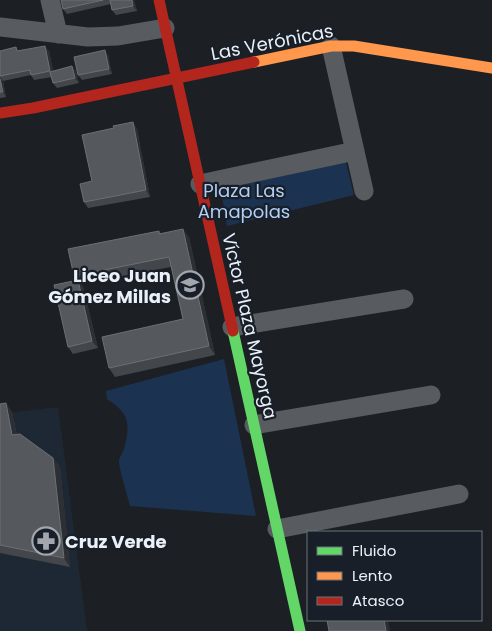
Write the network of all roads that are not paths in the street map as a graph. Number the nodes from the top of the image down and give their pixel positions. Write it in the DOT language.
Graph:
graph roads {
  1 [pos="50,0"];
  2 [pos="159,0"];
  3 [pos="0,27"];
  4 [pos="165,28"];
  5 [pos="58,34"];
  6 [pos="330,46"];
  7 [pos="492,68"];
  8 [pos="177,79"];
  9 [pos="0,113"];
  10 [pos="355,151"];
  11 [pos="200,184"];
  12 [pos="364,191"];
  13 [pos="404,299"];
  14 [pos="232,327"];
  15 [pos="431,395"];
  16 [pos="254,425"];
  17 [pos="458,494"];
  18 [pos="277,529"];
  19 [pos="303,624"];
  1 -- 5 [label="street"];
  2 -- 4 [label="street, Víctor Plaza Mayorga"];
  3 -- 5 [label="street"];
  4 -- 5 [label="street"];
  4 -- 8 [label="street, Víctor Plaza Mayorga"];
  6 -- 7 [label="street, Las Verónicas"];
  6 -- 8 [label="street, Las Verónicas"];
  6 -- 10 [label="street"];
  8 -- 9 [label="street, Las Verónicas"];
  8 -- 11 [label="street, Víctor Plaza Mayorga"];
  10 -- 11 [label="street"];
  10 -- 12 [label="street"];
  11 -- 14 [label="street, Víctor Plaza Mayorga"];
  13 -- 14 [label="street"];
  14 -- 16 [label="street, Víctor Plaza Mayorga"];
  15 -- 16 [label="street"];
  16 -- 18 [label="street, Víctor Plaza Mayorga"];
  17 -- 18 [label="street"];
  18 -- 19 [label="street, Víctor Plaza Mayorga"];
}
